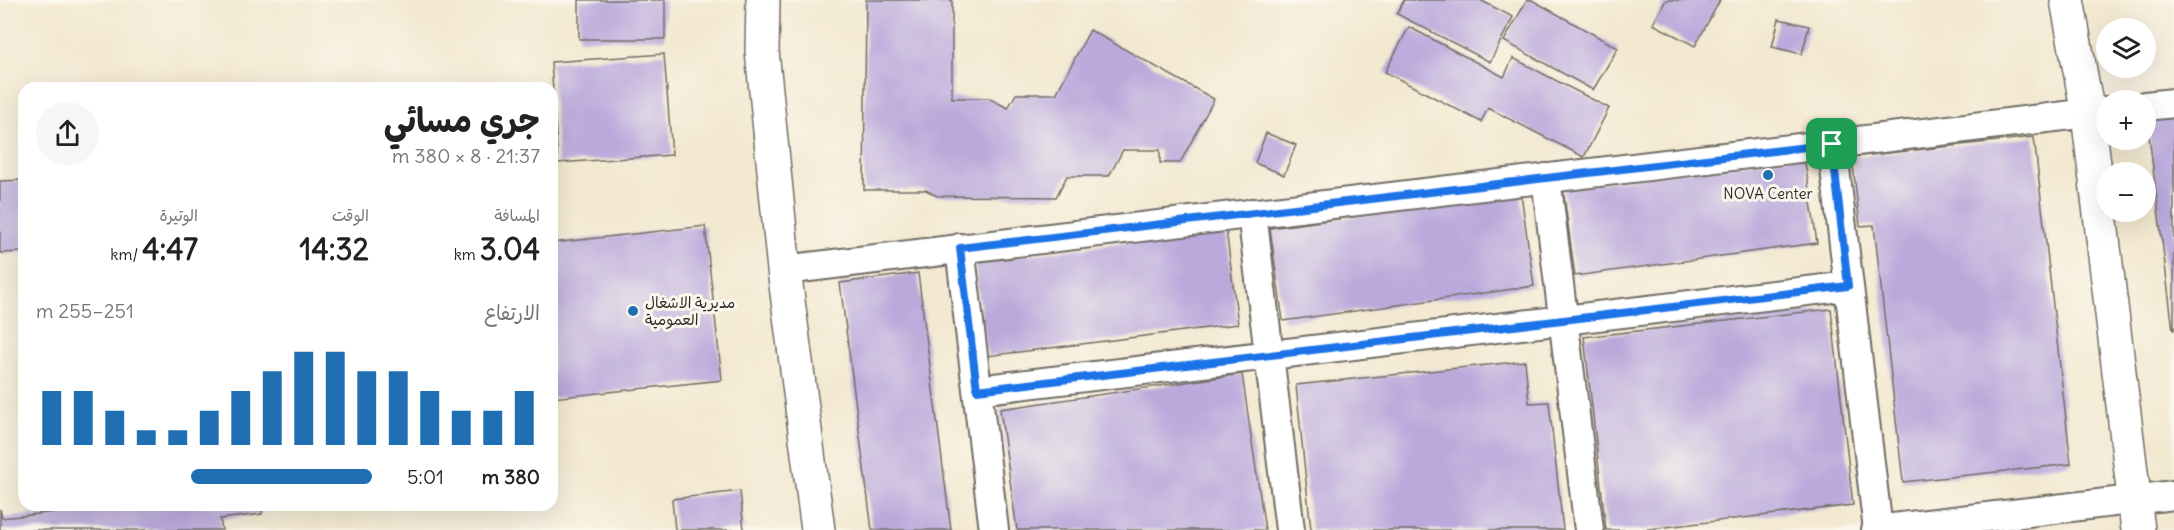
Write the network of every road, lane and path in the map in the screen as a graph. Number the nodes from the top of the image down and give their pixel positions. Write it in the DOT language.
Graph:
graph roads {
  1 [pos="763,0"];
  2 [pos="2067,0"];
  3 [pos="2174,103"];
  4 [pos="2156,105"];
  5 [pos="2096,108"];
  6 [pos="2096,112"];
  7 [pos="1832,144"];
  8 [pos="2101,150"];
  9 [pos="1546,178"];
  10 [pos="1252,213"];
  11 [pos="960,248"];
  12 [pos="784,270"];
  13 [pos="1848,286"];
  14 [pos="1563,320"];
  15 [pos="1269,355"];
  16 [pos="977,390"];
  17 [pos="2174,495"];
  18 [pos="2137,515"];
  19 [pos="818,530"];
  20 [pos="994,530"];
  21 [pos="1290,530"];
  22 [pos="1589,530"];
  23 [pos="1877,530"];
  1 -- 12 [label="main road"];
  2 -- 5 [label="main road"];
  3 -- 4 [label="street"];
  6 -- 7 [label="street"];
  7 -- 9 [label="street"];
  7 -- 13 [label="street"];
  8 -- 18 [label="main road"];
  9 -- 10 [label="street"];
  9 -- 14 [label="street"];
  10 -- 11 [label="street"];
  10 -- 15 [label="street"];
  11 -- 12 [label="street"];
  11 -- 16 [label="street"];
  12 -- 19 [label="main road"];
  13 -- 14 [label="street"];
  13 -- 23 [label="street"];
  14 -- 15 [label="street"];
  14 -- 22 [label="street"];
  15 -- 16 [label="street"];
  15 -- 21 [label="street"];
  16 -- 20 [label="street"];
  17 -- 18 [label="street"];
  18 -- 23 [label="street"];
}
